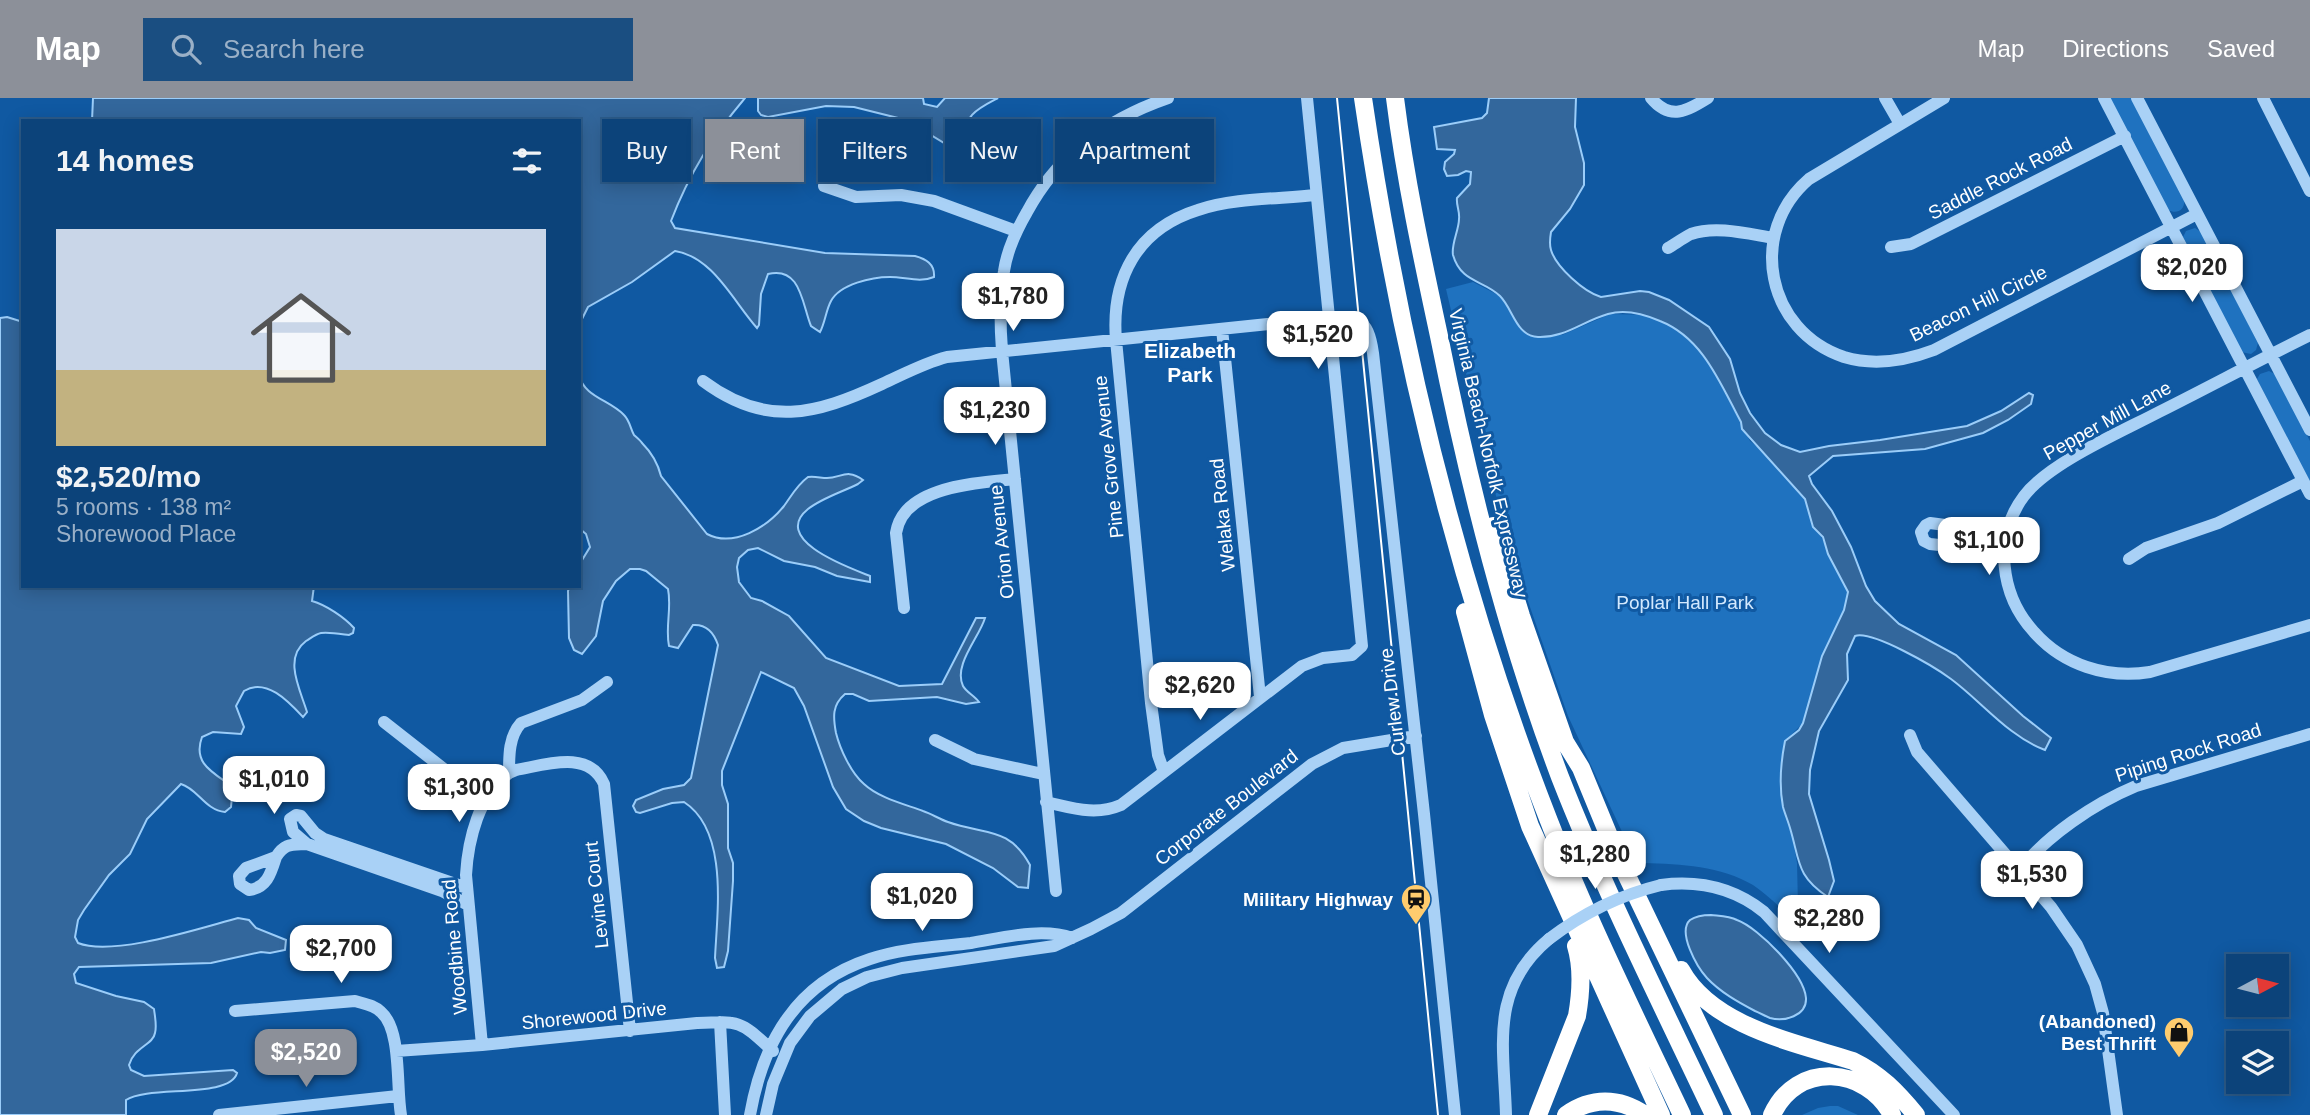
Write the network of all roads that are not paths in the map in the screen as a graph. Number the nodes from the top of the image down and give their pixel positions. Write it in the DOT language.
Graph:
graph roads {
  1 [pos="1168,98"];
  2 [pos="1307,98"];
  3 [pos="1363,98"];
  4 [pos="1395,98"];
  5 [pos="1651,98"];
  6 [pos="1708,98"];
  7 [pos="1885,98"];
  8 [pos="1944,98"];
  9 [pos="2104,98"];
  10 [pos="2137,98"];
  11 [pos="2263,98"];
  12 [pos="1143,102"];
  13 [pos="1900,124"];
  14 [pos="2125,136"];
  15 [pos="824,186"];
  16 [pos="2310,191"];
  17 [pos="1316,195"];
  18 [pos="2197,214"];
  19 [pos="2171,227"];
  20 [pos="1016,231"];
  21 [pos="1774,238"];
  22 [pos="1891,247"];
  23 [pos="1668,248"];
  24 [pos="1329,318"];
  25 [pos="1222,329"];
  26 [pos="1437,331"];
  27 [pos="2310,335"];
  28 [pos="1116,340"];
  29 [pos="1002,351"];
  30 [pos="2271,355"];
  31 [pos="2245,368"];
  32 [pos="703,380"];
  33 [pos="2310,430"];
  34 [pos="1440,478"];
  35 [pos="1015,479"];
  36 [pos="2303,481"];
  37 [pos="2310,494"];
  38 [pos="2006,533"];
  39 [pos="2004,552"];
  40 [pos="2129,559"];
  41 [pos="904,608"];
  42 [pos="2310,625"];
  43 [pos="607,682"];
  44 [pos="1260,697"];
  45 [pos="384,722"];
  46 [pos="2310,734"];
  47 [pos="1910,735"];
  48 [pos="1416,736"];
  49 [pos="935,740"];
  50 [pos="1164,772"];
  51 [pos="509,773"];
  52 [pos="1043,774"];
  53 [pos="486,802"];
  54 [pos="1046,802"];
  55 [pos="307,844"];
  56 [pos="276,857"];
  57 [pos="2018,871"];
  58 [pos="1551,874"];
  59 [pos="467,888"];
  60 [pos="1056,891"];
  61 [pos="468,905"];
  62 [pos="1641,908"];
  63 [pos="1072,937"];
  64 [pos="235,1011"];
  65 [pos="720,1022"];
  66 [pos="630,1031"];
  67 [pos="482,1045"];
  68 [pos="769,1047"];
  69 [pos="396,1051"];
  70 [pos="782,1058"];
  71 [pos="398,1096"];
  72 [pos="219,1115"];
  73 [pos="401,1115"];
  74 [pos="725,1115"];
  75 [pos="750,1115"];
  76 [pos="766,1115"];
  77 [pos="1455,1115"];
  78 [pos="1506,1115"];
  79 [pos="1538,1115"];
  80 [pos="1566,1115"];
  81 [pos="1645,1115"];
  82 [pos="1661,1115"];
  83 [pos="1682,1115"];
  84 [pos="1714,1115"];
  85 [pos="1742,1115"];
  86 [pos="1772,1115"];
  87 [pos="1892,1115"];
  88 [pos="1916,1115"];
  89 [pos="1954,1115"];
  90 [pos="2117,1115"];
  1 -- 12 [label="street, Orion Avenue"];
  2 -- 17 [label="street, Curlew Drive"];
  3 -- 34 [label="highway"];
  4 -- 26 [label="highway, Virginia Beach-Norfolk Expressway"];
  5 -- 6 [label="street"];
  7 -- 13 [label="street"];
  8 -- 13 [label="street, Beacon Hill Circle"];
  9 -- 14 [label="street"];
  10 -- 18 [label="street"];
  11 -- 16 [label="street"];
  12 -- 20 [label="street, Orion Avenue"];
  13 -- 21 [label="street, Beacon Hill Circle"];
  14 -- 19 [label="street"];
  14 -- 22 [label="street, Saddle Rock Road"];
  15 -- 20 [label="street"];
  17 -- 24 [label="street, Curlew Drive"];
  17 -- 28 [label="street, Pine Grove Avenue"];
  18 -- 19 [label="street, Beacon Hill Circle"];
  18 -- 30 [label="street"];
  19 -- 21 [label="street, Beacon Hill Circle"];
  19 -- 31 [label="street"];
  20 -- 29 [label="street, Orion Avenue"];
  21 -- 23 [label="street"];
  24 -- 25 [label="street"];
  24 -- 44 [label="street, Curlew Drive"];
  24 -- 48 [label="street, Curlew Drive"];
  25 -- 28 [label="street"];
  25 -- 44 [label="street, Welaka Road"];
  26 -- 62 [label="highway"];
  26 -- 84 [label="highway, Virginia Beach-Norfolk Expressway"];
  27 -- 30 [label="street, Pepper Mill Lane"];
  28 -- 29 [label="street"];
  28 -- 50 [label="street, Pine Grove Avenue"];
  29 -- 32 [label="street"];
  29 -- 35 [label="street, Orion Avenue"];
  30 -- 31 [label="street, Pepper Mill Lane"];
  30 -- 33 [label="street"];
  31 -- 36 [label="street"];
  31 -- 38 [label="street, Pepper Mill Lane"];
  34 -- 58 [label="highway"];
  34 -- 83 [label="highway"];
  35 -- 41 [label="street"];
  35 -- 52 [label="street, Orion Avenue"];
  36 -- 37 [label="street"];
  36 -- 40 [label="street"];
  38 -- 39 [label="street, Pepper Mill Lane"];
  38 -- 39 [label="street"];
  39 -- 42 [label="street, Pepper Mill Lane"];
  43 -- 51 [label="street"];
  44 -- 50 [label="street"];
  45 -- 53 [label="street"];
  46 -- 57 [label="street, Piping Rock Road"];
  47 -- 57 [label="street"];
  48 -- 63 [label="street, Corporate Boulevard"];
  48 -- 77 [label="street, Curlew Drive"];
  49 -- 52 [label="street"];
  50 -- 54 [label="street"];
  51 -- 53 [label="street, Woodbine Road"];
  51 -- 66 [label="street, Levine Court"];
  52 -- 54 [label="street, Orion Avenue"];
  53 -- 59 [label="street, Woodbine Road"];
  54 -- 60 [label="street, Orion Avenue"];
  55 -- 56 [label="street"];
  55 -- 59 [label="street"];
  55 -- 61 [label="street"];
  57 -- 90 [label="street"];
  58 -- 79 [label="highway"];
  58 -- 82 [label="highway"];
  59 -- 61 [label="street, Woodbine Road"];
  61 -- 67 [label="street, Woodbine Road"];
  62 -- 85 [label="highway"];
  62 -- 88 [label="highway"];
  63 -- 68 [label="street, Corporate Boulevard"];
  63 -- 70 [label="street, Corporate Boulevard"];
  64 -- 69 [label="street"];
  65 -- 66 [label="street, Shorewood Drive"];
  65 -- 68 [label="street, Shorewood Drive"];
  65 -- 74 [label="street"];
  66 -- 67 [label="street, Shorewood Drive"];
  67 -- 69 [label="street, Shorewood Drive"];
  68 -- 70 [label="street, Shorewood Drive"];
  68 -- 75 [label="street, Corporate Boulevard"];
  69 -- 71 [label="street"];
  70 -- 76 [label="street, Corporate Boulevard"];
  71 -- 72 [label="street"];
  71 -- 73 [label="street"];
  78 -- 89 [label="street, bridge"];
  80 -- 81 [label="highway"];
  86 -- 87 [label="highway"];
}
